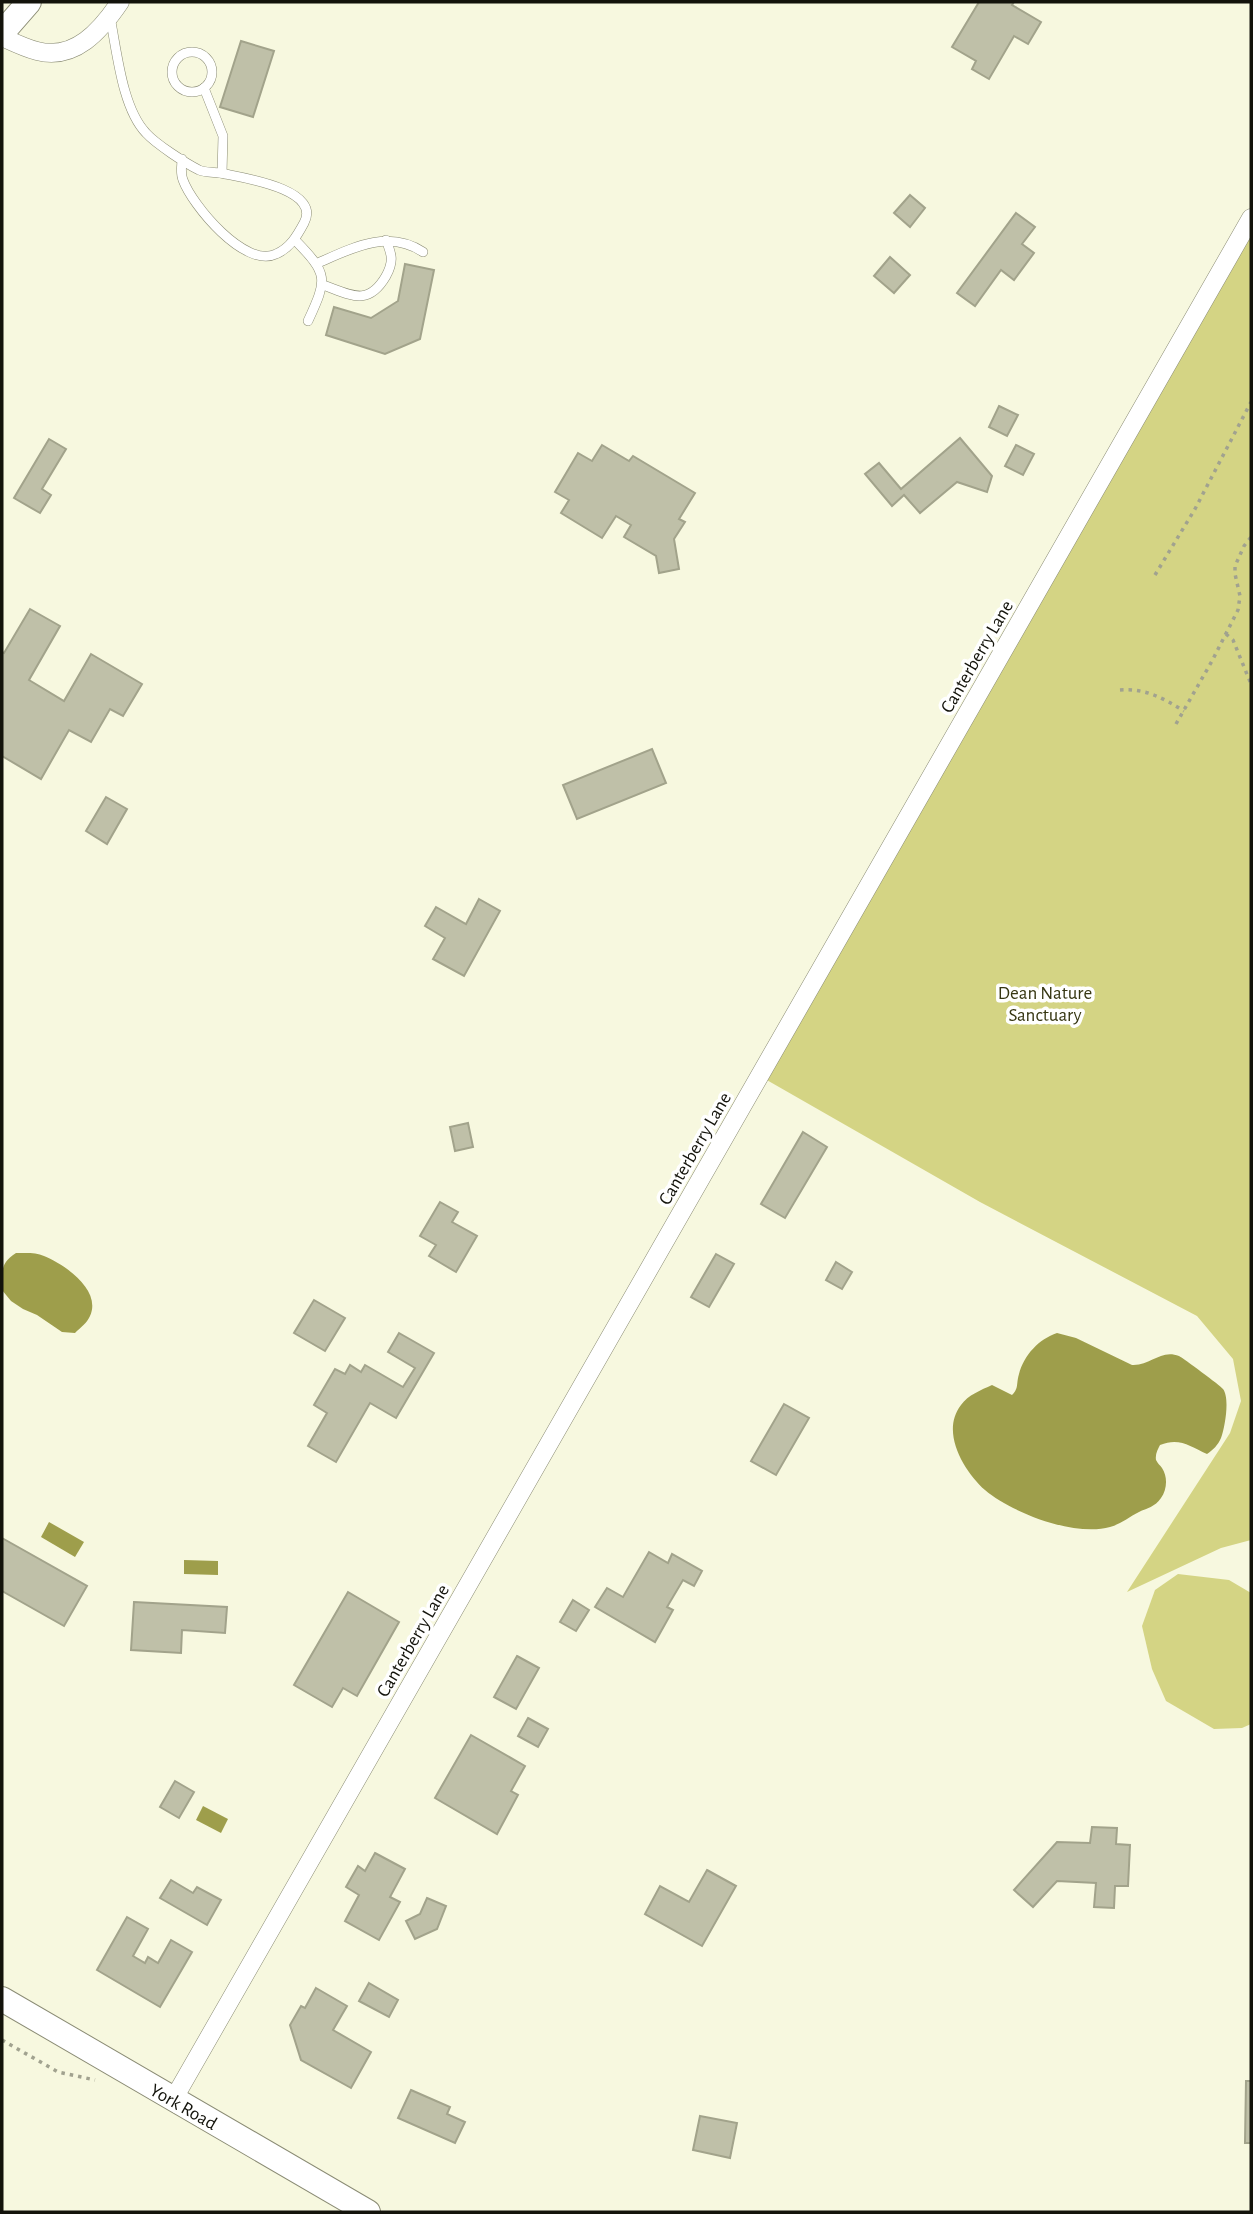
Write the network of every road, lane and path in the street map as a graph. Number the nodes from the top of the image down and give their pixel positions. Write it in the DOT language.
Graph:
graph roads {
  1 [pos="9,2"];
  2 [pos="29,2"];
  3 [pos="120,2"];
  4 [pos="110,17"];
  5 [pos="2,26"];
  6 [pos="2,35"];
  7 [pos="204,88"];
  8 [pos="182,159"];
  9 [pos="222,173"];
  10 [pos="1251,218"];
  11 [pos="295,240"];
  12 [pos="386,240"];
  13 [pos="423,252"];
  14 [pos="317,263"];
  15 [pos="323,285"];
  16 [pos="307,321"];
  17 [pos="1251,402"];
  18 [pos="1251,537"];
  19 [pos="1155,576"];
  20 [pos="1226,634"];
  21 [pos="1251,684"];
  22 [pos="1120,690"];
  23 [pos="1184,711"];
  24 [pos="1176,724"];
  25 [pos="2,1998"];
  26 [pos="2,2040"];
  27 [pos="101,2081"];
  28 [pos="173,2100"];
  29 [pos="368,2212"];
  1 -- 5 [label="main road"];
  2 -- 6 [label="main road"];
  3 -- 4 [label="street"];
  4 -- 6 [label="street"];
  4 -- 8 [label="lane"];
  7 -- 7 [label="lane"];
  7 -- 9 [label="lane"];
  8 -- 9 [label="lane"];
  8 -- 11 [label="lane"];
  9 -- 11 [label="lane"];
  10 -- 28 [label="street, Canterberry Lane"];
  11 -- 14 [label="lane"];
  12 -- 13 [label="lane"];
  12 -- 14 [label="lane"];
  12 -- 15 [label="lane"];
  14 -- 15 [label="lane"];
  15 -- 16 [label="lane"];
  17 -- 19 [label="path"];
  18 -- 20 [label="path"];
  20 -- 21 [label="path"];
  20 -- 23 [label="path"];
  22 -- 23 [label="path"];
  23 -- 24 [label="path"];
  25 -- 28 [label="main road, York Road"];
  26 -- 27 [label="path"];
  28 -- 29 [label="main road, York Road"];
}
